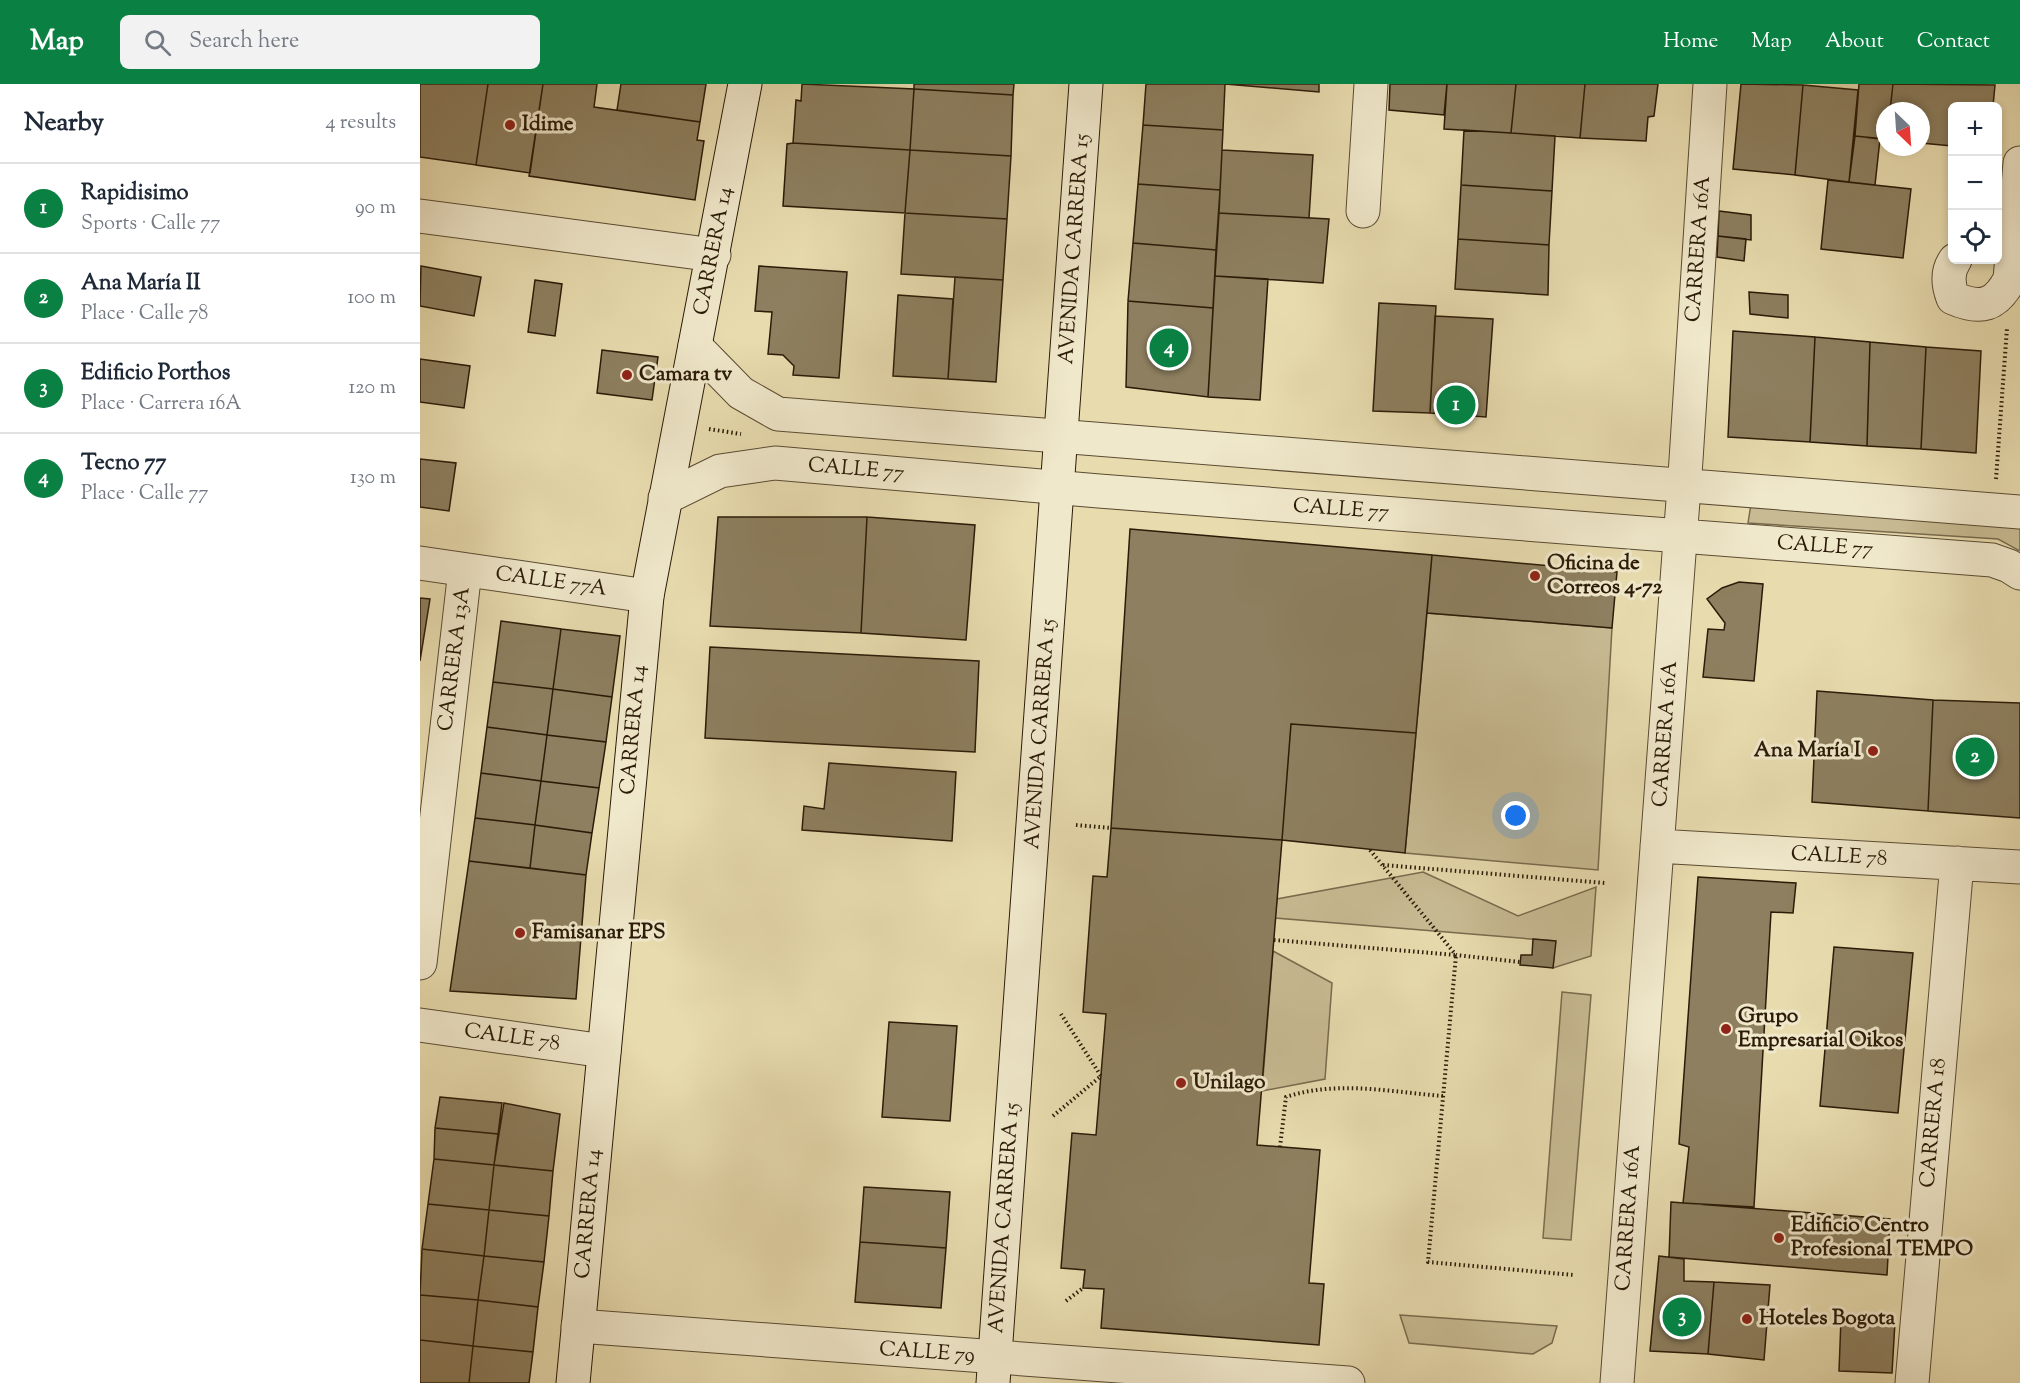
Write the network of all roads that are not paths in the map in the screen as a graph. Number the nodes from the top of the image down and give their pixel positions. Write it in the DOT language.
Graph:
graph roads {
  1 [pos="745,84"];
  2 [pos="1086,84"];
  3 [pos="1371,84"];
  4 [pos="1710,84"];
  5 [pos="2020,163"];
  6 [pos="1364,211"];
  7 [pos="420,216"];
  8 [pos="2007,219"];
  9 [pos="714,255"];
  10 [pos="1952,264"];
  11 [pos="695,346"];
  12 [pos="1061,438"];
  13 [pos="1684,486"];
  14 [pos="1059,488"];
  15 [pos="665,498"];
  16 [pos="2007,511"];
  17 [pos="1681,536"];
  18 [pos="420,563"];
  19 [pos="465,570"];
  20 [pos="2020,573"];
  21 [pos="647,596"];
  22 [pos="1657,846"];
  23 [pos="1957,863"];
  24 [pos="2020,867"];
  25 [pos="420,963"];
  26 [pos="420,1025"];
  27 [pos="604,1051"];
  28 [pos="578,1326"];
  29 [pos="994,1370"];
  30 [pos="1331,1382"];
  31 [pos="573,1383"];
  32 [pos="1617,1383"];
  33 [pos="1912,1383"];
  1 -- 9 [label="street, CARRERA 14"];
  2 -- 12 [label="street, AVENIDA CARRERA 15"];
  3 -- 6 [label="street"];
  4 -- 13 [label="street, CARRERA 16A"];
  5 -- 8 [label="street"];
  7 -- 9 [label="street"];
  8 -- 10 [label="street"];
  9 -- 11 [label="street, CARRERA 14"];
  11 -- 12 [label="street"];
  11 -- 15 [label="street, CARRERA 14"];
  12 -- 13 [label="street"];
  12 -- 14 [label="street, AVENIDA CARRERA 15"];
  13 -- 16 [label="street"];
  13 -- 17 [label="street, CARRERA 16A"];
  14 -- 15 [label="street, CALLE 77"];
  14 -- 17 [label="street, CALLE 77"];
  14 -- 29 [label="street, AVENIDA CARRERA 15"];
  15 -- 21 [label="street, CARRERA 14"];
  17 -- 20 [label="street, CALLE 77"];
  17 -- 22 [label="street, CARRERA 16A"];
  18 -- 19 [label="street, CALLE 77A"];
  19 -- 21 [label="street, CALLE 77A"];
  19 -- 25 [label="street, CARRERA 13A"];
  21 -- 27 [label="street, CARRERA 14"];
  22 -- 23 [label="street, CALLE 78"];
  22 -- 32 [label="street, CARRERA 16A"];
  23 -- 24 [label="street, CALLE 78"];
  23 -- 33 [label="street, CARRERA 18"];
  26 -- 27 [label="street, CALLE 78"];
  27 -- 28 [label="street, CARRERA 14"];
  28 -- 29 [label="street, CALLE 79"];
  28 -- 31 [label="street, CARRERA 14"];
  29 -- 30 [label="street, CALLE 79"];
}
